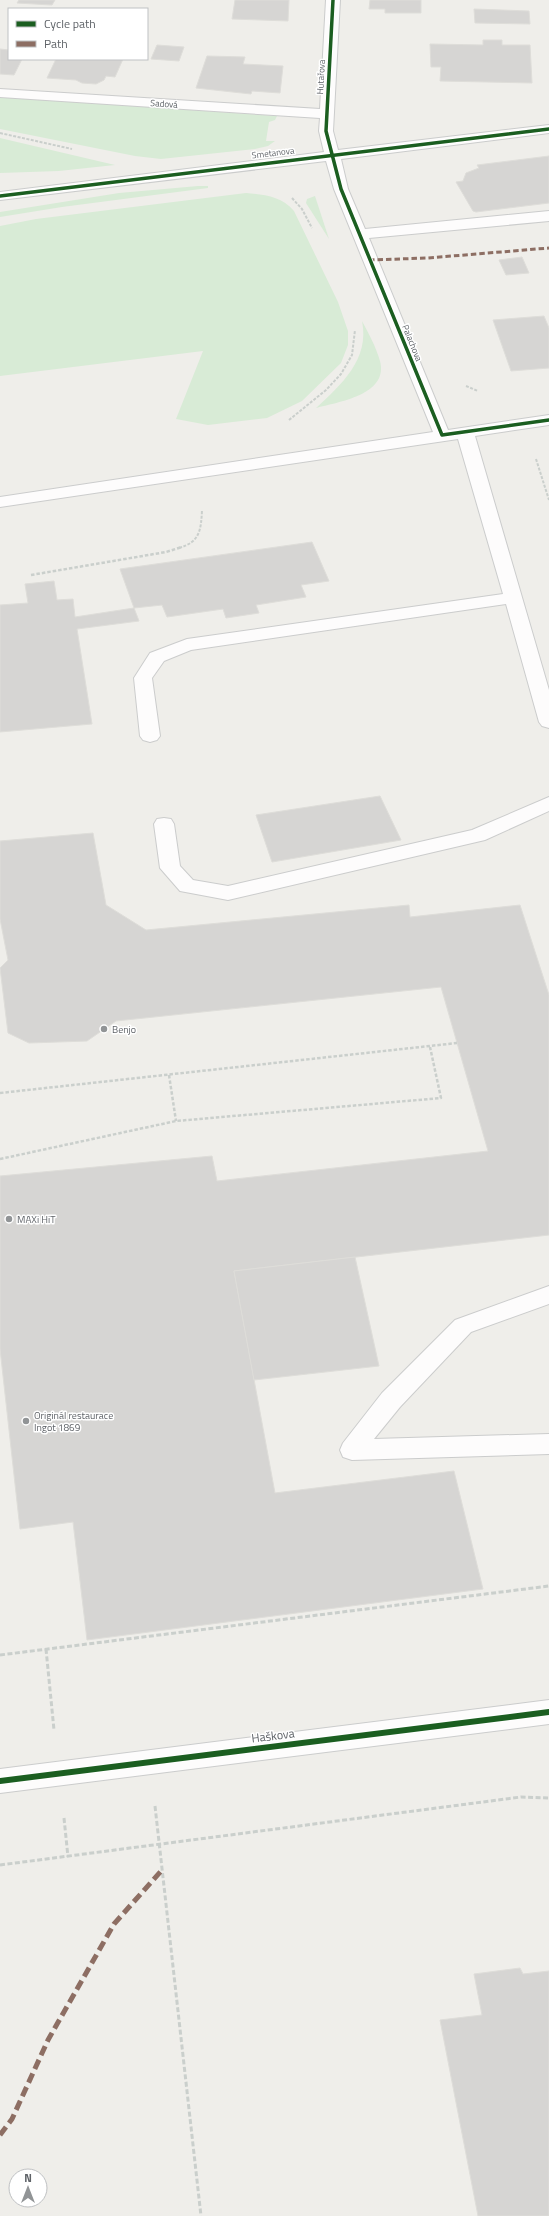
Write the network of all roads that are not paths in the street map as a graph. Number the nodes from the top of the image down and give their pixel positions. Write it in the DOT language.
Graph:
graph roads {
  1 [pos="333,0"];
  2 [pos="0,93"];
  3 [pos="327,114"];
  4 [pos="549,129"];
  5 [pos="331,155"];
  6 [pos="0,196"];
  7 [pos="549,216"];
  8 [pos="359,234"];
  9 [pos="549,420"];
  10 [pos="465,432"];
  11 [pos="442,435"];
  12 [pos="0,502"];
  13 [pos="513,598"];
  14 [pos="549,722"];
  15 [pos="150,736"];
  16 [pos="549,803"];
  17 [pos="164,824"];
  18 [pos="549,1295"];
  19 [pos="549,1444"];
  20 [pos="549,1712"];
  21 [pos="0,1781"];
  1 -- 3 [label="street, Hutařova"];
  2 -- 3 [label="street, Sadová"];
  3 -- 5 [label="street, Hutařova"];
  4 -- 5 [label="street, Smetanova"];
  5 -- 6 [label="street, Smetanova"];
  5 -- 8 [label="street, Palachova"];
  7 -- 8 [label="street"];
  8 -- 11 [label="street, Palachova"];
  9 -- 10 [label="street"];
  10 -- 11 [label="street"];
  10 -- 13 [label="street"];
  11 -- 12 [label="street"];
  13 -- 14 [label="street"];
  13 -- 15 [label="street"];
  16 -- 17 [label="street"];
  18 -- 19 [label="street"];
  20 -- 21 [label="street, Haškova"];
}
